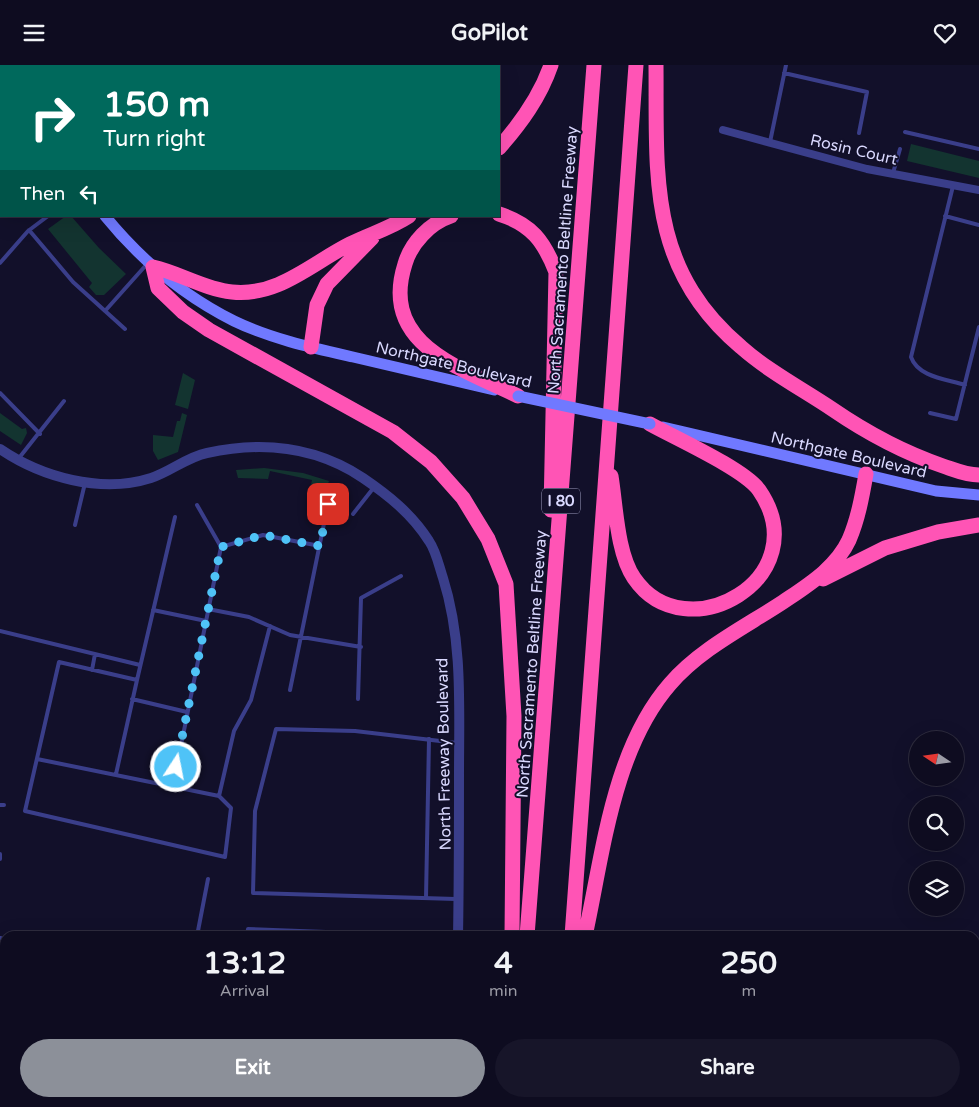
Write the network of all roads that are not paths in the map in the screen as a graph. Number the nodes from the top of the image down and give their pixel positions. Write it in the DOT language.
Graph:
graph roads {
  1 [pos="551,65"];
  2 [pos="594,65"];
  3 [pos="636,65"];
  4 [pos="656,65"];
  5 [pos="786,65"];
  6 [pos="784,73"];
  7 [pos="723,130"];
  8 [pos="905,132"];
  9 [pos="858,133"];
  10 [pos="770,142"];
  11 [pos="500,147"];
  12 [pos="900,149"];
  13 [pos="979,149"];
  14 [pos="893,173"];
  15 [pos="953,183"];
  16 [pos="979,189"];
  17 [pos="500,213"];
  18 [pos="945,215"];
  19 [pos="47,217"];
  20 [pos="106,217"];
  21 [pos="407,217"];
  22 [pos="449,217"];
  23 [pos="979,225"];
  24 [pos="29,230"];
  25 [pos="379,232"];
  26 [pos="0,263"];
  27 [pos="151,264"];
  28 [pos="105,311"];
  29 [pos="979,327"];
  30 [pos="125,329"];
  31 [pos="311,347"];
  32 [pos="965,385"];
  33 [pos="0,393"];
  34 [pos="518,396"];
  35 [pos="64,401"];
  36 [pos="930,413"];
  37 [pos="650,424"];
  38 [pos="40,434"];
  39 [pos="607,449"];
  40 [pos="0,451"];
  41 [pos="18,460"];
  42 [pos="866,475"];
  43 [pos="979,475"];
  44 [pos="86,481"];
  45 [pos="375,486"];
  46 [pos="979,495"];
  47 [pos="328,504"];
  48 [pos="197,505"];
  49 [pos="353,514"];
  50 [pos="175,517"];
  51 [pos="75,525"];
  52 [pos="979,525"];
  53 [pos="320,546"];
  54 [pos="221,547"];
  55 [pos="401,576"];
  56 [pos="804,588"];
  57 [pos="208,609"];
  58 [pos="153,610"];
  59 [pos="206,621"];
  60 [pos="270,626"];
  61 [pos="0,631"];
  62 [pos="302,637"];
  63 [pos="361,647"];
  64 [pos="95,654"];
  65 [pos="140,665"];
  66 [pos="92,670"];
  67 [pos="137,680"];
  68 [pos="547,681"];
  69 [pos="290,690"];
  70 [pos="132,699"];
  71 [pos="358,699"];
  72 [pos="188,712"];
  73 [pos="429,739"];
  74 [pos="459,743"];
  75 [pos="37,759"];
  76 [pos="116,774"];
  77 [pos="173,785"];
  78 [pos="219,795"];
  79 [pos="0,854"];
  80 [pos="0,859"];
  81 [pos="208,879"];
  82 [pos="426,898"];
  83 [pos="459,899"];
  84 [pos="198,931"];
  85 [pos="248,931"];
  86 [pos="300,931"];
  87 [pos="458,931"];
  88 [pos="512,931"];
  89 [pos="528,931"];
  90 [pos="572,931"];
  91 [pos="586,931"];
  1 -- 11 [label="highway"];
  2 -- 68 [label="highway, North Sacramento Beltline Freeway / I 80"];
  3 -- 39 [label="highway, I 80"];
  4 -- 43 [label="highway"];
  5 -- 6 [label="lane"];
  6 -- 9 [label="lane"];
  6 -- 10 [label="lane"];
  7 -- 10 [label="street, Rosin Court"];
  8 -- 13 [label="lane"];
  10 -- 14 [label="street, Rosin Court"];
  12 -- 14 [label="lane"];
  14 -- 15 [label="street, Rosin Court"];
  15 -- 16 [label="street, Rosin Court"];
  15 -- 18 [label="lane"];
  17 -- 68 [label="highway"];
  18 -- 23 [label="lane"];
  18 -- 32 [label="lane"];
  19 -- 24 [label="lane"];
  20 -- 27 [label="main road, Northgate Boulevard"];
  21 -- 25 [label="highway"];
  22 -- 34 [label="highway"];
  24 -- 26 [label="lane"];
  24 -- 28 [label="lane"];
  25 -- 27 [label="highway"];
  25 -- 31 [label="highway"];
  27 -- 28 [label="lane"];
  27 -- 31 [label="main road, Northgate Boulevard"];
  27 -- 88 [label="highway"];
  28 -- 30 [label="lane"];
  29 -- 32 [label="lane"];
  31 -- 34 [label="main road, Northgate Boulevard"];
  32 -- 36 [label="lane"];
  33 -- 38 [label="lane"];
  34 -- 37 [label="main road, Northgate Boulevard, bridge"];
  35 -- 38 [label="lane"];
  37 -- 39 [label="highway"];
  37 -- 42 [label="main road, Northgate Boulevard"];
  38 -- 41 [label="lane"];
  39 -- 90 [label="highway, I 80"];
  40 -- 41 [label="street, North Freeway Boulevard"];
  41 -- 44 [label="street, North Freeway Boulevard"];
  42 -- 46 [label="main road, Northgate Boulevard"];
  42 -- 56 [label="highway"];
  44 -- 45 [label="street, North Freeway Boulevard"];
  44 -- 51 [label="lane"];
  45 -- 49 [label="lane"];
  45 -- 74 [label="street, North Freeway Boulevard"];
  47 -- 53 [label="lane"];
  48 -- 54 [label="lane"];
  50 -- 58 [label="lane"];
  52 -- 56 [label="highway"];
  53 -- 54 [label="lane"];
  53 -- 62 [label="lane"];
  54 -- 57 [label="lane"];
  55 -- 63 [label="lane"];
  56 -- 91 [label="highway"];
  57 -- 59 [label="lane"];
  57 -- 60 [label="lane"];
  58 -- 59 [label="lane"];
  58 -- 65 [label="lane"];
  59 -- 72 [label="lane"];
  60 -- 62 [label="lane"];
  60 -- 78 [label="lane"];
  61 -- 64 [label="lane"];
  62 -- 63 [label="lane"];
  62 -- 69 [label="lane"];
  63 -- 71 [label="lane"];
  64 -- 65 [label="lane"];
  64 -- 66 [label="lane"];
  65 -- 67 [label="lane"];
  66 -- 67 [label="lane"];
  66 -- 75 [label="lane"];
  67 -- 70 [label="lane"];
  68 -- 89 [label="highway, North Sacramento Beltline Freeway / I 80"];
  70 -- 72 [label="lane"];
  70 -- 76 [label="lane"];
  72 -- 77 [label="lane"];
  73 -- 74 [label="lane"];
  73 -- 82 [label="lane"];
  73 -- 82 [label="lane"];
  74 -- 83 [label="street, North Freeway Boulevard"];
  75 -- 76 [label="lane"];
  75 -- 78 [label="lane"];
  76 -- 77 [label="lane"];
  77 -- 78 [label="lane"];
  79 -- 80 [label="lane"];
  81 -- 84 [label="lane"];
  82 -- 83 [label="lane"];
  83 -- 87 [label="street, North Freeway Boulevard"];
  85 -- 86 [label="lane"];
}
